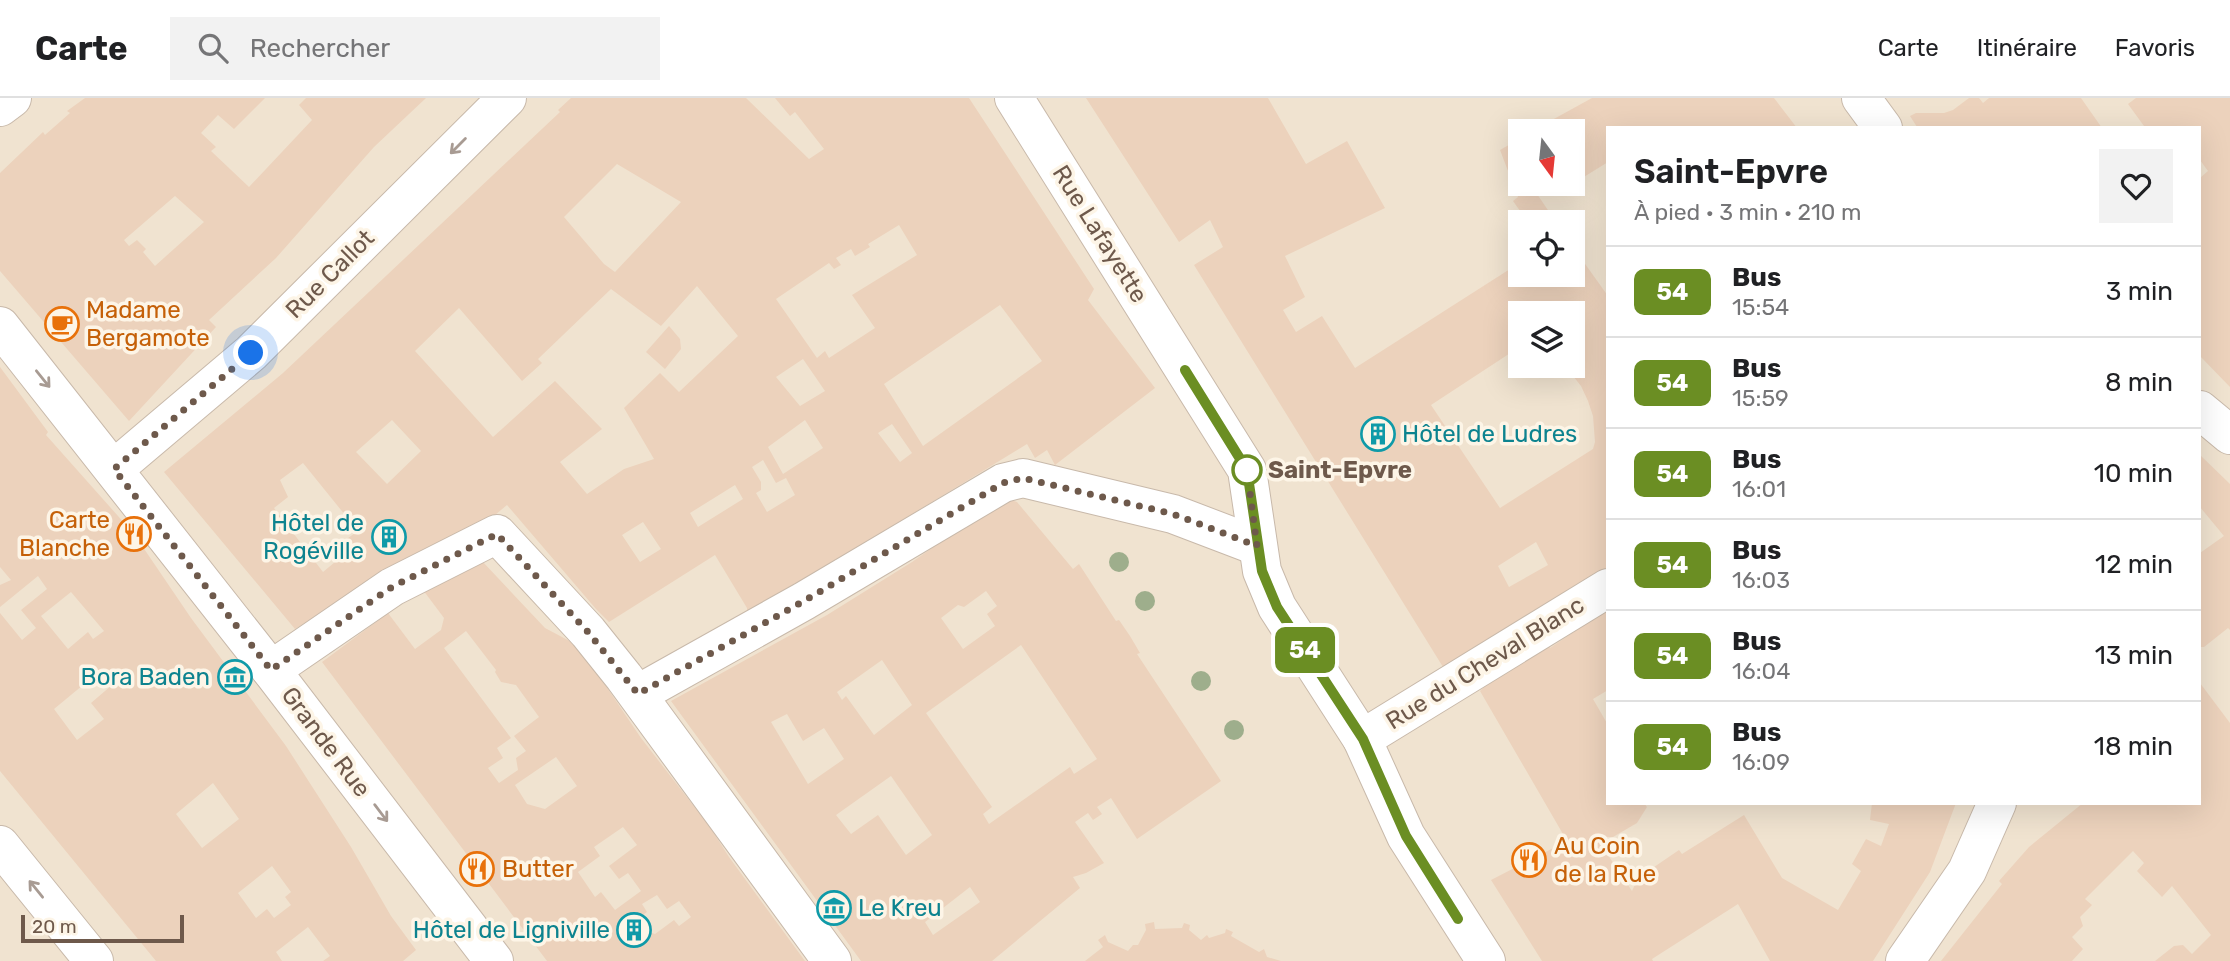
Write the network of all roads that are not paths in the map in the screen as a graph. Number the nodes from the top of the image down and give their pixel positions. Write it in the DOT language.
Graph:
graph roads {
  1 [pos="12,98"];
  2 [pos="507,98"];
  3 [pos="1014,98"];
  4 [pos="1861,98"];
  5 [pos="0,107"];
  6 [pos="1882,126"];
  7 [pos="0,326"];
  8 [pos="2201,411"];
  9 [pos="2230,435"];
  10 [pos="114,469"];
  11 [pos="1257,546"];
  12 [pos="1606,589"];
  13 [pos="271,670"];
  14 [pos="638,694"];
  15 [pos="1363,739"];
  16 [pos="1996,805"];
  17 [pos="0,845"];
  18 [pos="94,961"];
  19 [pos="494,961"];
  20 [pos="832,961"];
  21 [pos="1486,961"];
  22 [pos="1905,961"];
  1 -- 5 [label="street"];
  2 -- 10 [label="street, Rue Callot, one-way"];
  3 -- 11 [label="street, Rue Lafayette"];
  4 -- 6 [label="street"];
  7 -- 10 [label="street, Grande Rue, one-way"];
  8 -- 9 [label="street"];
  10 -- 13 [label="street, Grande Rue"];
  11 -- 14 [label="street"];
  11 -- 15 [label="street, Rue Lafayette"];
  12 -- 15 [label="street, Rue du Cheval Blanc"];
  13 -- 14 [label="street"];
  13 -- 19 [label="street, Grande Rue, one-way"];
  14 -- 20 [label="street"];
  15 -- 21 [label="street, Rue Lafayette"];
  16 -- 22 [label="street"];
  18 -- 17 [label="street, one-way"];
}
